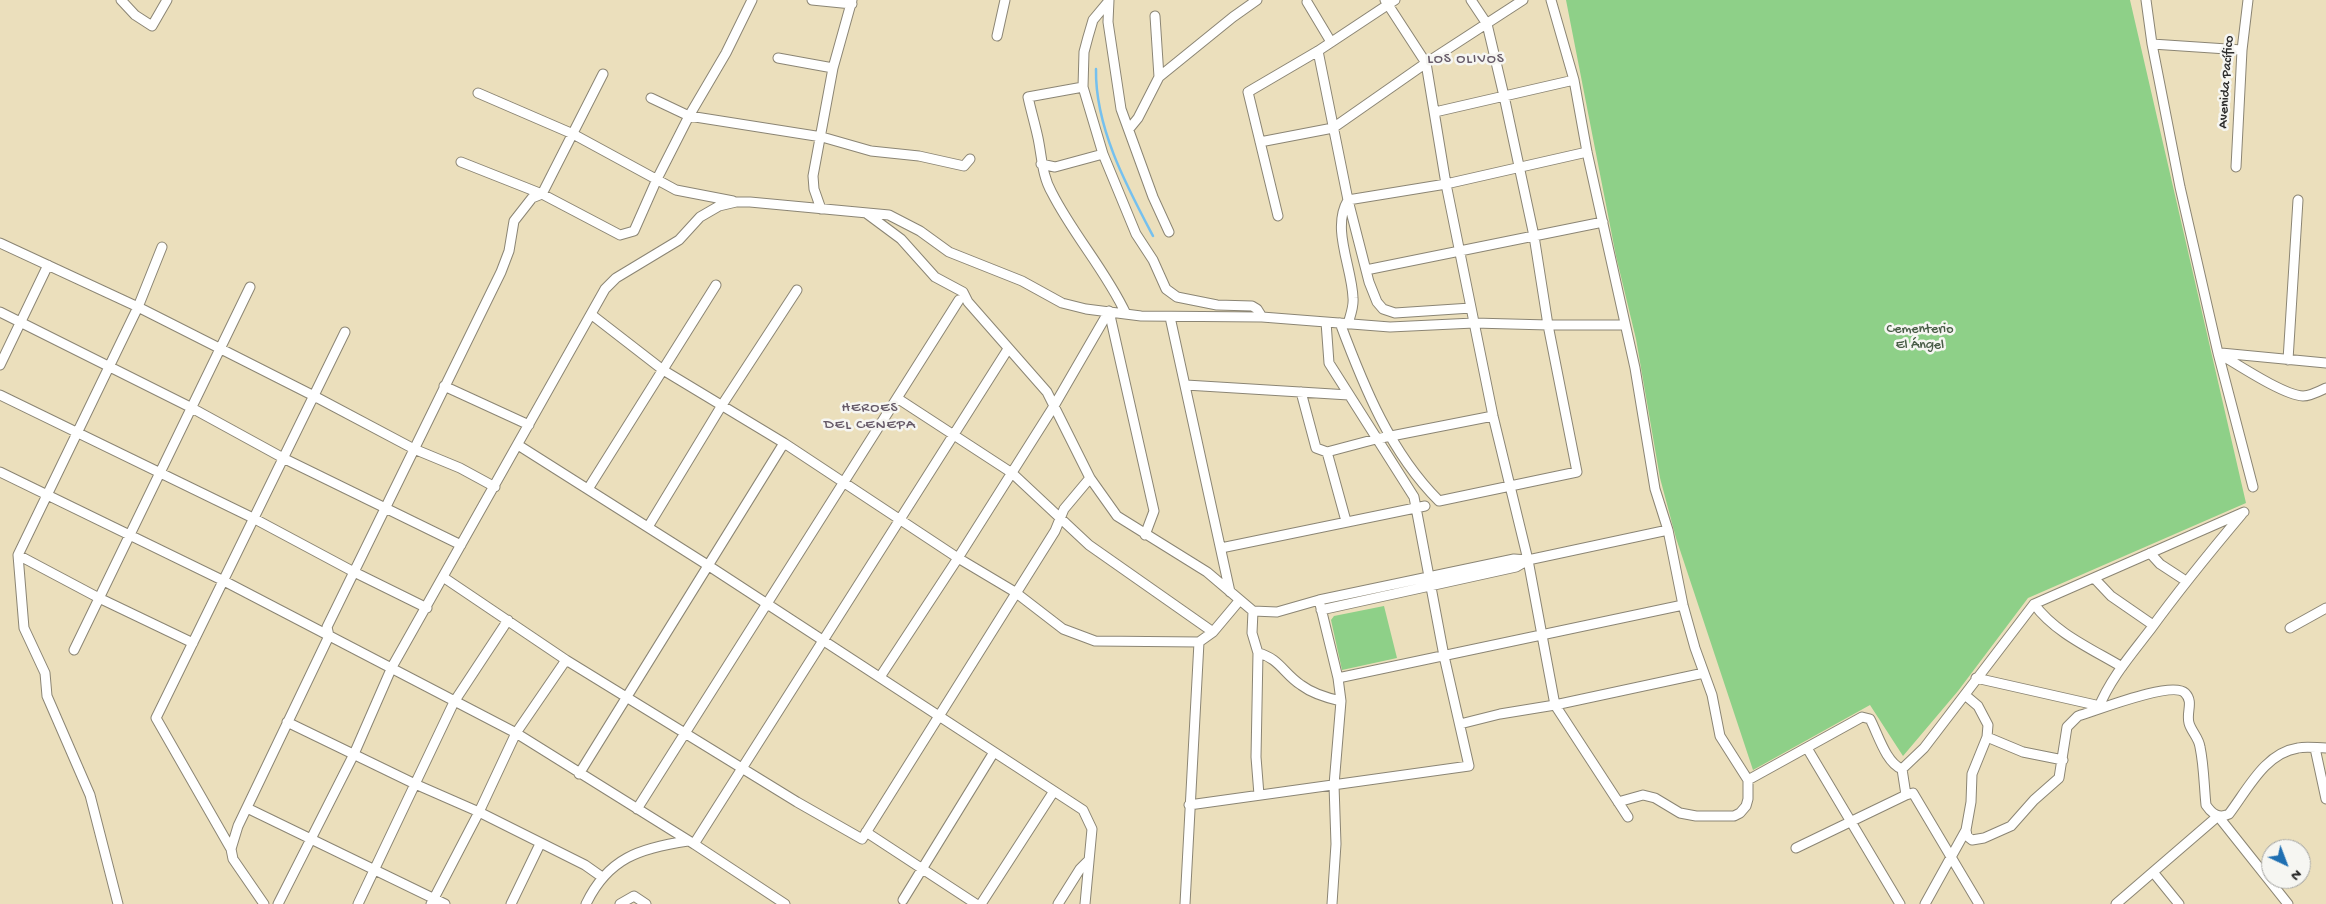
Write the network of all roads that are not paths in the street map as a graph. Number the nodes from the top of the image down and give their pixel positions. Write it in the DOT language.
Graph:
graph roads {
  1 [pos="122,0"];
  2 [pos="167,0"];
  3 [pos="752,0"];
  4 [pos="812,0"];
  5 [pos="1005,0"];
  6 [pos="1257,0"];
  7 [pos="1471,0"];
  8 [pos="1523,0"];
  9 [pos="1551,0"];
  10 [pos="2146,0"];
  11 [pos="2248,0"];
  12 [pos="1108,1"];
  13 [pos="852,2"];
  14 [pos="1307,2"];
  15 [pos="1389,2"];
  16 [pos="1155,16"];
  17 [pos="1487,24"];
  18 [pos="997,36"];
  19 [pos="1331,42"];
  20 [pos="2152,44"];
  21 [pos="2242,50"];
  22 [pos="1318,51"];
  23 [pos="778,58"];
  24 [pos="1426,62"];
  25 [pos="833,68"];
  26 [pos="603,74"];
  27 [pos="1159,77"];
  28 [pos="1574,80"];
  29 [pos="1083,87"];
  30 [pos="478,93"];
  31 [pos="1504,96"];
  32 [pos="651,98"];
  33 [pos="1435,112"];
  34 [pos="689,116"];
  35 [pos="1333,128"];
  36 [pos="1129,129"];
  37 [pos="573,134"];
  38 [pos="822,136"];
  39 [pos="1260,142"];
  40 [pos="1587,152"];
  41 [pos="1103,154"];
  42 [pos="970,159"];
  43 [pos="461,162"];
  44 [pos="1041,164"];
  45 [pos="1519,166"];
  46 [pos="2236,166"];
  47 [pos="657,178"];
  48 [pos="1446,184"];
  49 [pos="542,194"];
  50 [pos="1348,200"];
  51 [pos="2298,200"];
  52 [pos="736,202"];
  53 [pos="821,209"];
  54 [pos="863,212"];
  55 [pos="1278,216"];
  56 [pos="1603,222"];
  57 [pos="1169,232"];
  58 [pos="1534,236"];
  59 [pos="0,243"];
  60 [pos="162,246"];
  61 [pos="1460,251"];
  62 [pos="48,265"];
  63 [pos="1366,270"];
  64 [pos="716,285"];
  65 [pos="250,287"];
  66 [pos="797,290"];
  67 [pos="959,300"];
  68 [pos="138,307"];
  69 [pos="1471,308"];
  70 [pos="1109,311"];
  71 [pos="0,312"];
  72 [pos="592,314"];
  73 [pos="1126,314"];
  74 [pos="1170,317"];
  75 [pos="1262,317"];
  76 [pos="21,322"];
  77 [pos="1327,322"];
  78 [pos="1474,323"];
  79 [pos="1344,324"];
  80 [pos="1548,325"];
  81 [pos="1625,325"];
  82 [pos="345,332"];
  83 [pos="219,349"];
  84 [pos="1008,349"];
  85 [pos="2218,353"];
  86 [pos="2288,360"];
  87 [pos="2326,363"];
  88 [pos="0,365"];
  89 [pos="109,366"];
  90 [pos="663,370"];
  91 [pos="1186,384"];
  92 [pos="444,386"];
  93 [pos="2326,388"];
  94 [pos="1301,392"];
  95 [pos="0,395"];
  96 [pos="1349,395"];
  97 [pos="314,396"];
  98 [pos="897,398"];
  99 [pos="722,404"];
  100 [pos="1054,406"];
  101 [pos="190,407"];
  102 [pos="1493,416"];
  103 [pos="529,425"];
  104 [pos="77,432"];
  105 [pos="954,435"];
  106 [pos="1388,436"];
  107 [pos="1376,439"];
  108 [pos="784,443"];
  109 [pos="518,445"];
  110 [pos="414,449"];
  111 [pos="1327,452"];
  112 [pos="285,459"];
  113 [pos="0,472"];
  114 [pos="159,472"];
  115 [pos="1012,473"];
  116 [pos="1090,478"];
  117 [pos="843,482"];
  118 [pos="1512,486"];
  119 [pos="495,487"];
  120 [pos="2253,487"];
  121 [pos="588,488"];
  122 [pos="46,494"];
  123 [pos="385,508"];
  124 [pos="1420,508"];
  125 [pos="253,518"];
  126 [pos="901,519"];
  127 [pos="1060,520"];
  128 [pos="1346,522"];
  129 [pos="648,527"];
  130 [pos="1668,530"];
  131 [pos="129,534"];
  132 [pos="1145,535"];
  133 [pos="461,545"];
  134 [pos="1221,548"];
  135 [pos="2150,553"];
  136 [pos="18,555"];
  137 [pos="958,558"];
  138 [pos="1528,560"];
  139 [pos="708,566"];
  140 [pos="354,572"];
  141 [pos="1430,577"];
  142 [pos="443,578"];
  143 [pos="2094,578"];
  144 [pos="224,581"];
  145 [pos="2186,581"];
  146 [pos="1431,587"];
  147 [pos="1015,592"];
  148 [pos="1230,592"];
  149 [pos="99,598"];
  150 [pos="1319,600"];
  151 [pos="1239,601"];
  152 [pos="767,604"];
  153 [pos="2034,604"];
  154 [pos="1683,605"];
  155 [pos="427,608"];
  156 [pos="2326,608"];
  157 [pos="1321,610"];
  158 [pos="1253,611"];
  159 [pos="508,620"];
  160 [pos="2153,625"];
  161 [pos="2290,628"];
  162 [pos="1213,632"];
  163 [pos="329,636"];
  164 [pos="1541,637"];
  165 [pos="823,640"];
  166 [pos="1199,642"];
  167 [pos="193,643"];
  168 [pos="74,650"];
  169 [pos="1258,653"];
  170 [pos="1444,656"];
  171 [pos="566,660"];
  172 [pos="392,667"];
  173 [pos="2122,667"];
  174 [pos="1704,673"];
  175 [pos="880,677"];
  176 [pos="1338,678"];
  177 [pos="1976,678"];
  178 [pos="1965,695"];
  179 [pos="627,697"];
  180 [pos="1341,701"];
  181 [pos="454,702"];
  182 [pos="1556,705"];
  183 [pos="2099,708"];
  184 [pos="938,716"];
  185 [pos="287,722"];
  186 [pos="1460,724"];
  187 [pos="516,733"];
  188 [pos="685,733"];
  189 [pos="1987,737"];
  190 [pos="1807,748"];
  191 [pos="2314,748"];
  192 [pos="2326,748"];
  193 [pos="994,752"];
  194 [pos="354,754"];
  195 [pos="2063,760"];
  196 [pos="743,767"];
  197 [pos="1902,769"];
  198 [pos="579,774"];
  199 [pos="1748,780"];
  200 [pos="415,784"];
  201 [pos="1334,785"];
  202 [pos="1054,791"];
  203 [pos="1259,795"];
  204 [pos="1906,795"];
  205 [pos="2326,799"];
  206 [pos="1618,802"];
  207 [pos="1190,805"];
  208 [pos="247,808"];
  209 [pos="637,809"];
  210 [pos="479,812"];
  211 [pos="1628,816"];
  212 [pos="2218,816"];
  213 [pos="1851,822"];
  214 [pos="1966,830"];
  215 [pos="866,832"];
  216 [pos="312,838"];
  217 [pos="691,842"];
  218 [pos="540,844"];
  219 [pos="1796,848"];
  220 [pos="231,849"];
  221 [pos="1951,857"];
  222 [pos="1089,860"];
  223 [pos="374,869"];
  224 [pos="922,869"];
  225 [pos="2153,872"];
  226 [pos="602,877"];
  227 [pos="903,900"];
  228 [pos="432,901"];
  229 [pos="588,903"];
  230 [pos="118,904"];
  231 [pos="264,904"];
  232 [pos="278,904"];
  233 [pos="358,904"];
  234 [pos="445,904"];
  235 [pos="511,904"];
  236 [pos="620,904"];
  237 [pos="646,904"];
  238 [pos="786,904"];
  239 [pos="976,904"];
  240 [pos="982,904"];
  241 [pos="1058,904"];
  242 [pos="1085,904"];
  243 [pos="1185,904"];
  244 [pos="1332,904"];
  245 [pos="1900,904"];
  246 [pos="1925,904"];
  247 [pos="1980,904"];
  248 [pos="2116,904"];
  249 [pos="2179,904"];
  250 [pos="2288,904"];
  1 -- 2 [label="street"];
  3 -- 34 [label="street"];
  4 -- 13 [label="street"];
  5 -- 18 [label="street"];
  6 -- 27 [label="street"];
  7 -- 17 [label="street"];
  8 -- 17 [label="street"];
  9 -- 28 [label="street"];
  10 -- 20 [label="street"];
  11 -- 21 [label="street, Avenida Pacífico"];
  12 -- 29 [label="street"];
  12 -- 36 [label="street"];
  13 -- 25 [label="street"];
  14 -- 19 [label="street"];
  15 -- 19 [label="street"];
  15 -- 24 [label="street"];
  16 -- 27 [label="street"];
  17 -- 24 [label="street"];
  17 -- 31 [label="street"];
  19 -- 22 [label="street"];
  20 -- 21 [label="street"];
  20 -- 85 [label="street"];
  21 -- 46 [label="street, Avenida Pacífico"];
  22 -- 35 [label="street"];
  22 -- 39 [label="street"];
  23 -- 25 [label="street"];
  24 -- 33 [label="street"];
  24 -- 35 [label="street"];
  25 -- 38 [label="street"];
  26 -- 37 [label="street"];
  27 -- 36 [label="street"];
  28 -- 31 [label="street"];
  28 -- 40 [label="street"];
  29 -- 41 [label="street"];
  29 -- 44 [label="street"];
  30 -- 37 [label="street"];
  31 -- 33 [label="street"];
  31 -- 45 [label="street"];
  32 -- 34 [label="street"];
  33 -- 48 [label="street"];
  34 -- 38 [label="street"];
  34 -- 47 [label="street"];
  35 -- 39 [label="street"];
  35 -- 50 [label="street"];
  36 -- 57 [label="street"];
  37 -- 47 [label="street"];
  37 -- 49 [label="street"];
  38 -- 42 [label="street"];
  38 -- 53 [label="street"];
  39 -- 55 [label="street"];
  40 -- 45 [label="street"];
  40 -- 56 [label="street"];
  41 -- 44 [label="street"];
  41 -- 75 [label="street"];
  43 -- 49 [label="street"];
  44 -- 73 [label="street"];
  45 -- 48 [label="street"];
  45 -- 58 [label="street"];
  47 -- 49 [label="street"];
  47 -- 52 [label="street"];
  48 -- 50 [label="street"];
  48 -- 61 [label="street"];
  49 -- 92 [label="street"];
  50 -- 63 [label="street"];
  50 -- 79 [label="street"];
  51 -- 86 [label="street"];
  52 -- 53 [label="street"];
  52 -- 72 [label="street"];
  53 -- 54 [label="street"];
  54 -- 70 [label="street"];
  54 -- 84 [label="street"];
  56 -- 58 [label="street"];
  56 -- 81 [label="street"];
  58 -- 61 [label="street"];
  58 -- 80 [label="street"];
  59 -- 62 [label="street"];
  60 -- 68 [label="street"];
  61 -- 63 [label="street"];
  61 -- 69 [label="street"];
  62 -- 68 [label="street"];
  62 -- 76 [label="street"];
  63 -- 69 [label="street"];
  64 -- 90 [label="street"];
  65 -- 83 [label="street"];
  66 -- 99 [label="street"];
  67 -- 98 [label="street"];
  68 -- 83 [label="street"];
  68 -- 89 [label="street"];
  69 -- 78 [label="street"];
  70 -- 73 [label="street"];
  70 -- 100 [label="street"];
  70 -- 132 [label="street"];
  71 -- 76 [label="street"];
  72 -- 90 [label="street"];
  72 -- 103 [label="street"];
  73 -- 74 [label="street"];
  74 -- 75 [label="street"];
  74 -- 91 [label="street"];
  75 -- 77 [label="street"];
  76 -- 88 [label="street"];
  76 -- 89 [label="street"];
  77 -- 79 [label="street"];
  77 -- 96 [label="street"];
  78 -- 79 [label="street"];
  78 -- 80 [label="street"];
  78 -- 102 [label="street"];
  79 -- 106 [label="street"];
  80 -- 81 [label="street"];
  80 -- 118 [label="street"];
  81 -- 130 [label="street"];
  82 -- 97 [label="street"];
  83 -- 97 [label="street"];
  83 -- 101 [label="street"];
  84 -- 100 [label="street"];
  84 -- 105 [label="street"];
  85 -- 86 [label="street"];
  85 -- 93 [label="street"];
  85 -- 120 [label="street"];
  86 -- 87 [label="street"];
  89 -- 101 [label="street"];
  89 -- 104 [label="street"];
  90 -- 99 [label="street"];
  90 -- 121 [label="street"];
  91 -- 94 [label="street"];
  91 -- 134 [label="street"];
  92 -- 103 [label="street"];
  92 -- 110 [label="street"];
  94 -- 96 [label="street"];
  94 -- 111 [label="street"];
  95 -- 104 [label="street"];
  96 -- 107 [label="street"];
  97 -- 110 [label="street"];
  97 -- 112 [label="street"];
  98 -- 105 [label="street"];
  98 -- 117 [label="street"];
  99 -- 108 [label="street"];
  99 -- 129 [label="street"];
  100 -- 115 [label="street"];
  100 -- 116 [label="street"];
  101 -- 112 [label="street"];
  101 -- 114 [label="street"];
  102 -- 106 [label="street"];
  102 -- 118 [label="street"];
  103 -- 109 [label="street"];
  104 -- 114 [label="street"];
  104 -- 122 [label="street"];
  105 -- 115 [label="street"];
  105 -- 126 [label="street"];
  106 -- 107 [label="street"];
  106 -- 118 [label="street"];
  107 -- 111 [label="street"];
  107 -- 124 [label="street"];
  108 -- 117 [label="street"];
  108 -- 139 [label="street"];
  109 -- 119 [label="street"];
  109 -- 121 [label="street"];
  110 -- 119 [label="street"];
  110 -- 123 [label="street"];
  111 -- 128 [label="street"];
  112 -- 123 [label="street"];
  112 -- 125 [label="street"];
  113 -- 122 [label="street"];
  114 -- 125 [label="street"];
  114 -- 131 [label="street"];
  115 -- 127 [label="street"];
  115 -- 137 [label="street"];
  116 -- 127 [label="street"];
  116 -- 132 [label="street"];
  117 -- 126 [label="street"];
  117 -- 152 [label="street"];
  118 -- 138 [label="street"];
  119 -- 133 [label="street"];
  121 -- 129 [label="street"];
  122 -- 131 [label="street"];
  122 -- 136 [label="street"];
  123 -- 133 [label="street"];
  123 -- 140 [label="street"];
  124 -- 128 [label="street"];
  124 -- 141 [label="street"];
  125 -- 140 [label="street"];
  125 -- 144 [label="street"];
  126 -- 137 [label="street"];
  126 -- 165 [label="street"];
  127 -- 147 [label="street"];
  127 -- 162 [label="street"];
  128 -- 134 [label="street"];
  129 -- 139 [label="street"];
  130 -- 138 [label="street"];
  130 -- 154 [label="street"];
  131 -- 144 [label="street"];
  131 -- 149 [label="street"];
  132 -- 148 [label="street"];
  133 -- 142 [label="street"];
  134 -- 148 [label="street"];
  135 -- 143 [label="street"];
  135 -- 145 [label="street"];
  135 -- 145 [label="street"];
  136 -- 149 [label="street"];
  136 -- 230 [label="street"];
  137 -- 147 [label="street"];
  137 -- 175 [label="street"];
  138 -- 141 [label="street"];
  138 -- 146 [label="street"];
  138 -- 164 [label="street"];
  139 -- 152 [label="street"];
  139 -- 179 [label="street"];
  140 -- 155 [label="street"];
  140 -- 163 [label="street"];
  141 -- 146 [label="street"];
  141 -- 150 [label="street"];
  142 -- 155 [label="street"];
  142 -- 159 [label="street"];
  143 -- 153 [label="street"];
  143 -- 160 [label="street"];
  144 -- 163 [label="street"];
  144 -- 167 [label="street"];
  145 -- 160 [label="street"];
  146 -- 157 [label="street"];
  146 -- 170 [label="street"];
  147 -- 166 [label="street"];
  147 -- 184 [label="street"];
  148 -- 151 [label="street"];
  149 -- 167 [label="street"];
  149 -- 168 [label="street"];
  150 -- 157 [label="street"];
  150 -- 158 [label="street"];
  151 -- 158 [label="street"];
  151 -- 162 [label="street"];
  152 -- 165 [label="street"];
  152 -- 188 [label="street"];
  153 -- 173 [label="street"];
  153 -- 177 [label="street"];
  154 -- 164 [label="street"];
  154 -- 174 [label="street"];
  155 -- 172 [label="street"];
  156 -- 161 [label="street"];
  157 -- 176 [label="street"];
  158 -- 169 [label="street"];
  159 -- 171 [label="street"];
  159 -- 181 [label="street"];
  160 -- 173 [label="street"];
  162 -- 166 [label="street"];
  163 -- 172 [label="street"];
  163 -- 185 [label="street"];
  164 -- 170 [label="street"];
  164 -- 182 [label="street"];
  165 -- 175 [label="street"];
  165 -- 196 [label="street"];
  166 -- 207 [label="street"];
  167 -- 220 [label="street"];
  169 -- 180 [label="street"];
  169 -- 203 [label="street"];
  170 -- 176 [label="street"];
  170 -- 186 [label="street"];
  171 -- 179 [label="street"];
  171 -- 187 [label="street"];
  172 -- 181 [label="street"];
  172 -- 194 [label="street"];
  173 -- 183 [label="street"];
  174 -- 182 [label="street"];
  174 -- 199 [label="street"];
  175 -- 184 [label="street"];
  176 -- 180 [label="street"];
  177 -- 178 [label="street"];
  177 -- 183 [label="street"];
  178 -- 189 [label="street"];
  178 -- 197 [label="street"];
  179 -- 188 [label="street"];
  179 -- 198 [label="street"];
  180 -- 201 [label="street"];
  181 -- 187 [label="street"];
  181 -- 200 [label="street"];
  182 -- 186 [label="street"];
  182 -- 206 [label="street"];
  183 -- 195 [label="street"];
  183 -- 212 [label="street"];
  184 -- 193 [label="street"];
  184 -- 215 [label="street"];
  185 -- 194 [label="street"];
  185 -- 208 [label="street"];
  186 -- 201 [label="street"];
  187 -- 198 [label="street"];
  187 -- 210 [label="street"];
  188 -- 196 [label="street"];
  188 -- 209 [label="street"];
  189 -- 195 [label="street"];
  189 -- 214 [label="street"];
  190 -- 197 [label="street"];
  190 -- 199 [label="street"];
  190 -- 213 [label="street"];
  191 -- 192 [label="street"];
  191 -- 205 [label="street"];
  191 -- 212 [label="street"];
  193 -- 202 [label="street"];
  193 -- 224 [label="street"];
  194 -- 200 [label="street"];
  194 -- 216 [label="street"];
  195 -- 214 [label="street"];
  196 -- 215 [label="street"];
  196 -- 217 [label="street"];
  197 -- 204 [label="street"];
  198 -- 209 [label="street"];
  199 -- 206 [label="street"];
  200 -- 210 [label="street"];
  200 -- 223 [label="street"];
  201 -- 203 [label="street"];
  201 -- 244 [label="street"];
  202 -- 222 [label="street"];
  202 -- 240 [label="street"];
  203 -- 207 [label="street"];
  204 -- 213 [label="street"];
  204 -- 221 [label="street"];
  206 -- 211 [label="street"];
  207 -- 243 [label="street"];
  208 -- 216 [label="street"];
  208 -- 220 [label="street"];
  209 -- 217 [label="street"];
  210 -- 218 [label="street"];
  210 -- 228 [label="street"];
  212 -- 225 [label="street"];
  212 -- 250 [label="street"];
  213 -- 219 [label="street"];
  213 -- 245 [label="street"];
  214 -- 221 [label="street"];
  215 -- 224 [label="street"];
  216 -- 223 [label="street"];
  216 -- 232 [label="street"];
  217 -- 226 [label="street"];
  217 -- 238 [label="street"];
  218 -- 226 [label="street"];
  218 -- 235 [label="street"];
  220 -- 231 [label="street"];
  221 -- 246 [label="street"];
  221 -- 247 [label="street"];
  222 -- 241 [label="street"];
  222 -- 242 [label="street"];
  223 -- 228 [label="street"];
  223 -- 233 [label="street"];
  224 -- 227 [label="street"];
  224 -- 239 [label="street"];
  225 -- 248 [label="street"];
  225 -- 249 [label="street"];
  226 -- 229 [label="street"];
  228 -- 234 [label="street"];
  236 -- 237 [label="street"];
}
